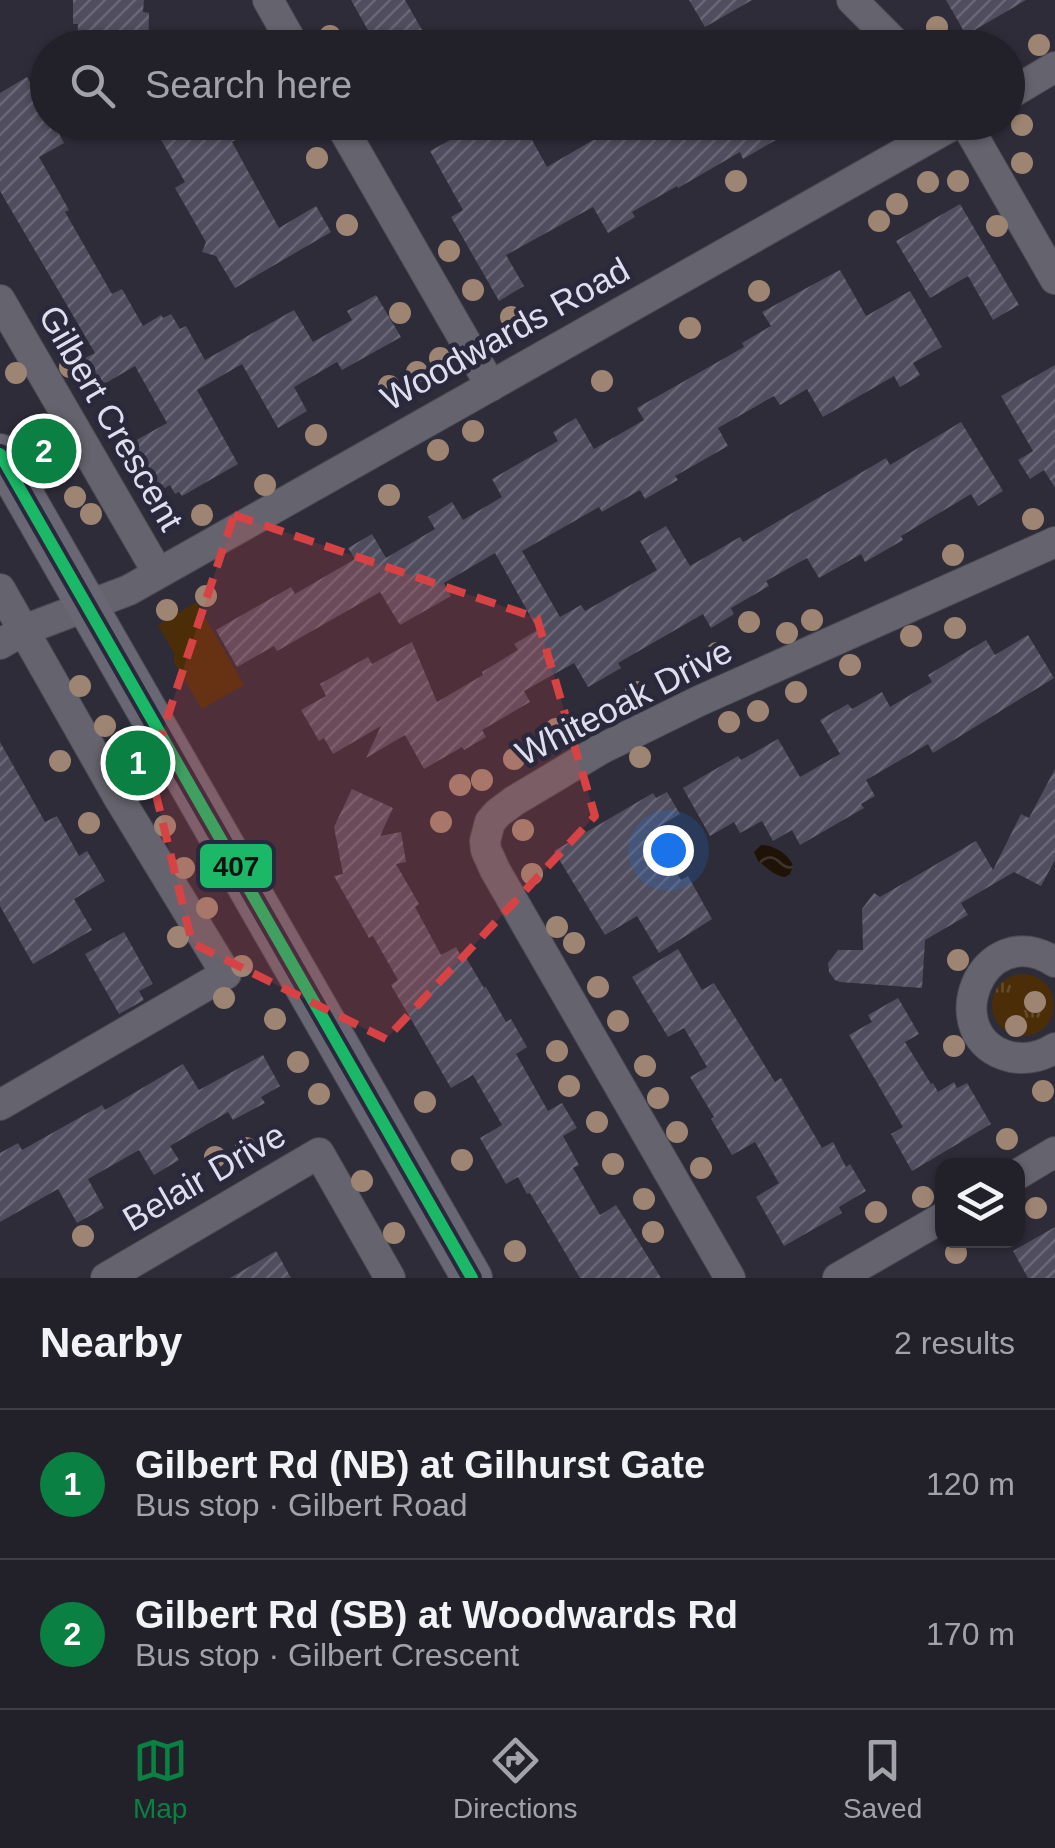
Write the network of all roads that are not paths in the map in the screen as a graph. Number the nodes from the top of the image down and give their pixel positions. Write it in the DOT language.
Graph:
graph roads {
  1 [pos="268,0"];
  2 [pos="852,0"];
  3 [pos="285,30"];
  4 [pos="882,30"];
  5 [pos="1055,68"];
  6 [pos="1025,85"];
  7 [pos="349,140"];
  8 [pos="930,140"];
  9 [pos="973,140"];
  10 [pos="1055,278"];
  11 [pos="0,300"];
  12 [pos="491,386"];
  13 [pos="0,454"];
  14 [pos="1055,542"];
  15 [pos="158,573"];
  16 [pos="0,589"];
  17 [pos="86,605"];
  18 [pos="12,637"];
  19 [pos="1055,962"];
  20 [pos="1054,1052"];
  21 [pos="0,1105"];
  22 [pos="1055,1152"];
  23 [pos="1025,1170"];
  24 [pos="935,1222"];
  25 [pos="106,1278"];
  26 [pos="390,1278"];
  27 [pos="472,1278"];
  28 [pos="730,1278"];
  29 [pos="838,1278"];
  1 -- 3 [label="street"];
  2 -- 4 [label="street"];
  5 -- 6 [label="street"];
  7 -- 12 [label="street"];
  8 -- 12 [label="street, Woodwards Road"];
  9 -- 10 [label="street"];
  11 -- 15 [label="street, Gilbert Crescent"];
  12 -- 15 [label="street, Woodwards Road"];
  13 -- 17 [label="main road"];
  14 -- 28 [label="street, Whiteoak Drive"];
  15 -- 17 [label="street, Woodwards Road"];
  16 -- 18 [label="street"];
  17 -- 18 [label="street, Woodwards Road"];
  17 -- 27 [label="main road"];
  18 -- 21 [label="street"];
  19 -- 20 [label="street"];
  22 -- 23 [label="street"];
  24 -- 29 [label="street"];
  25 -- 26 [label="street, Belair Drive"];
}
